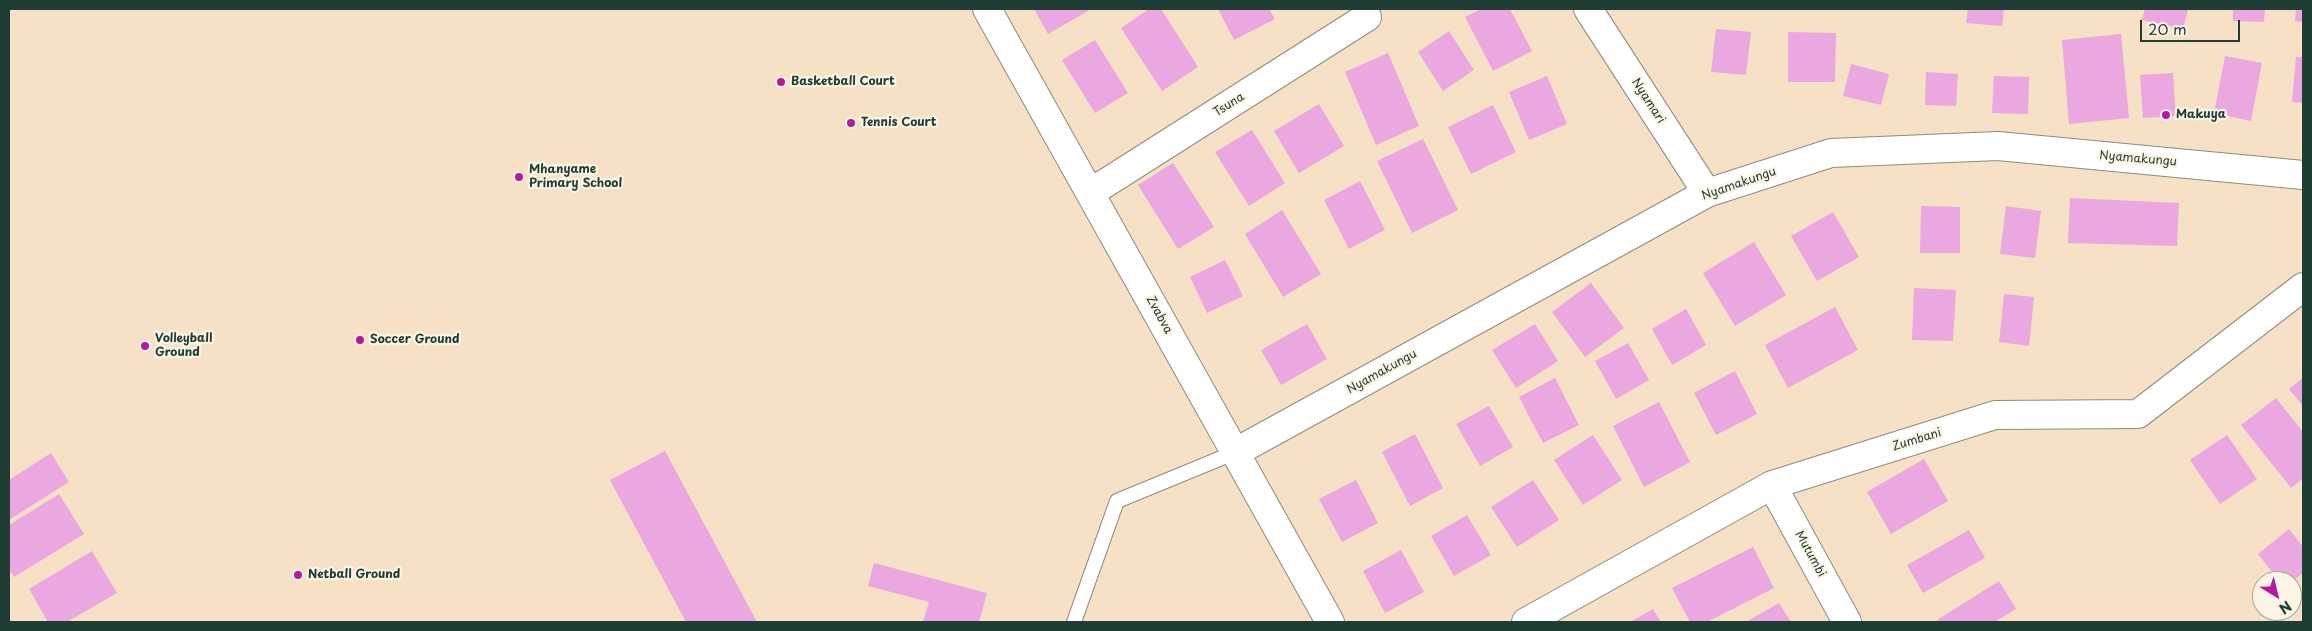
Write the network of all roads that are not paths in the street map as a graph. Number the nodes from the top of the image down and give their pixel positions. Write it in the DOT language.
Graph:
graph roads {
  1 [pos="987,9"];
  2 [pos="1588,9"];
  3 [pos="1367,18"];
  4 [pos="2303,174"];
  5 [pos="1090,193"];
  6 [pos="1707,193"];
  7 [pos="2303,287"];
  8 [pos="1236,452"];
  9 [pos="1772,485"];
  10 [pos="1074,622"];
  11 [pos="1330,622"];
  12 [pos="1526,622"];
  13 [pos="1848,622"];
  1 -- 5 [label="street, Zvabva"];
  2 -- 6 [label="street, Nyamari"];
  3 -- 5 [label="street, Tsuna"];
  4 -- 6 [label="street, Nyamakungu"];
  5 -- 8 [label="street, Zvabva"];
  6 -- 8 [label="street, Nyamakungu"];
  7 -- 9 [label="street, Zumbani"];
  8 -- 10 [label="lane"];
  8 -- 11 [label="street, Zvabva"];
  9 -- 12 [label="street, Zumbani"];
  9 -- 13 [label="street, Mutumbi"];
}
